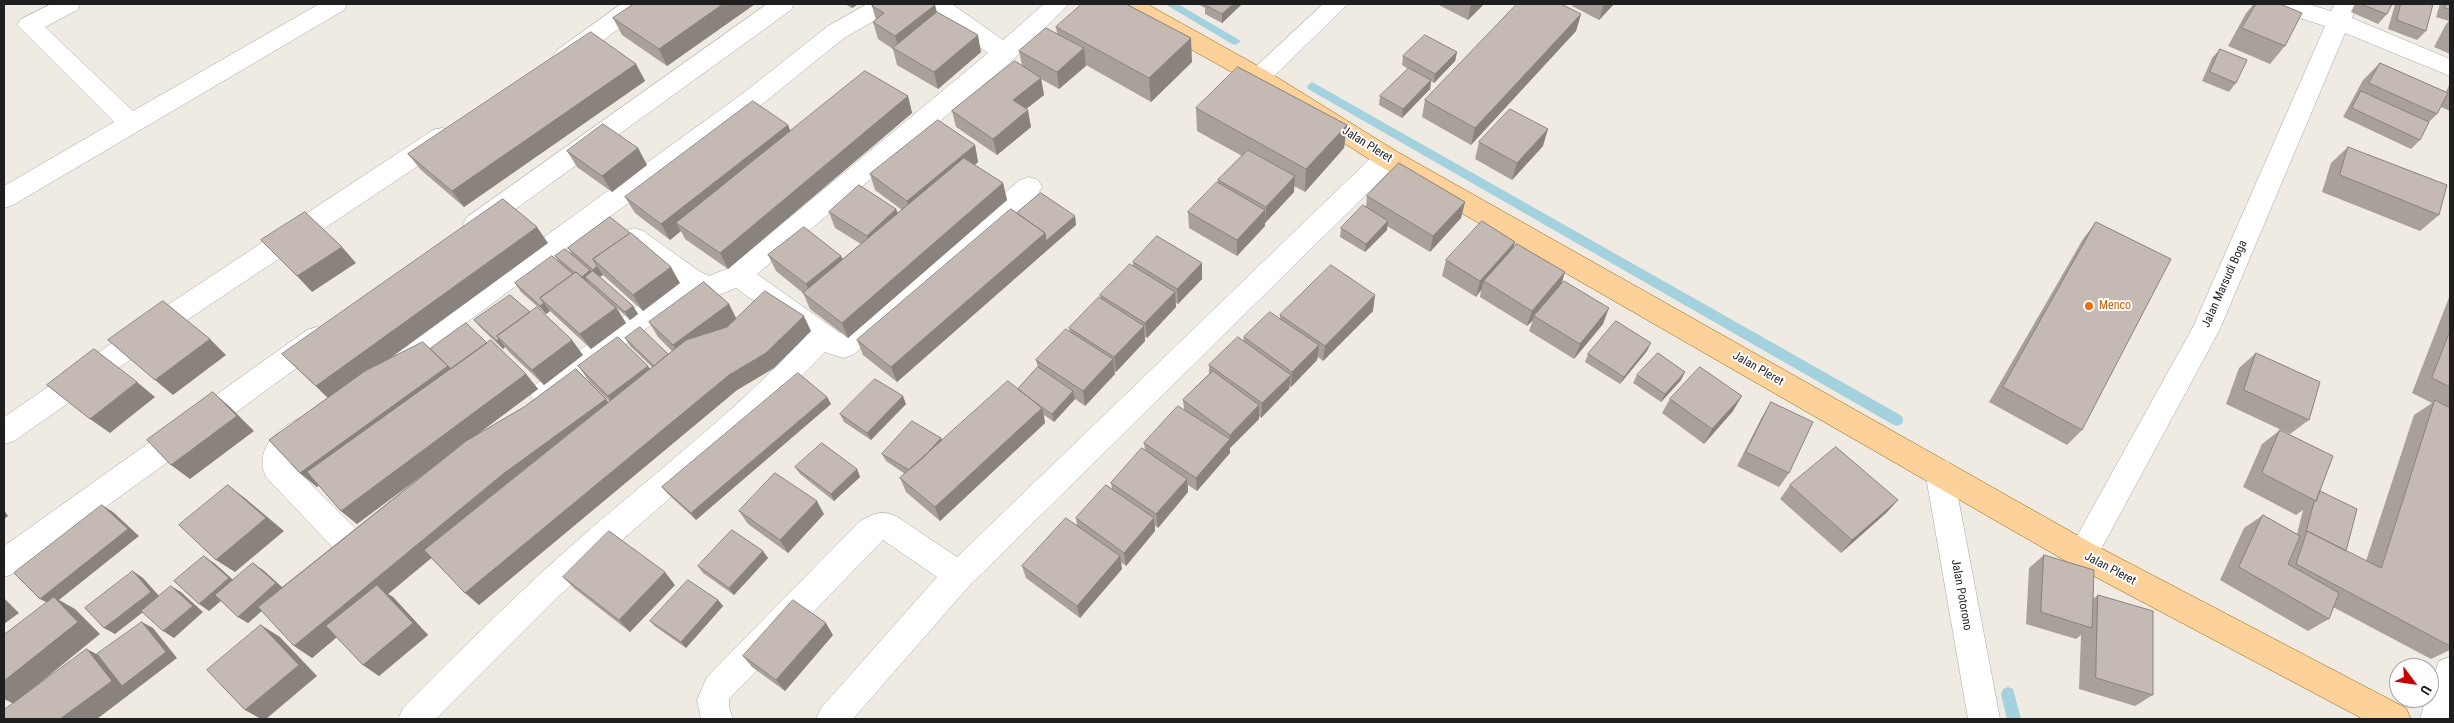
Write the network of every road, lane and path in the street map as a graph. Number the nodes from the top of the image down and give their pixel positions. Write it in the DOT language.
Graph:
graph roads {
  1 [pos="69,4"];
  2 [pos="336,4"];
  3 [pos="637,4"];
  4 [pos="783,4"];
  5 [pos="885,4"];
  6 [pos="937,4"];
  7 [pos="1058,4"];
  8 [pos="1129,4"];
  9 [pos="1337,4"];
  10 [pos="2283,4"];
  11 [pos="2343,13"];
  12 [pos="1005,54"];
  13 [pos="2450,68"];
  14 [pos="542,71"];
  15 [pos="1259,77"];
  16 [pos="130,124"];
  17 [pos="460,125"];
  18 [pos="1387,158"];
  19 [pos="1029,187"];
  20 [pos="4,198"];
  21 [pos="602,211"];
  22 [pos="458,237"];
  23 [pos="738,275"];
  24 [pos="690,280"];
  25 [pos="337,324"];
  26 [pos="823,336"];
  27 [pos="356,390"];
  28 [pos="522,411"];
  29 [pos="325,413"];
  30 [pos="4,432"];
  31 [pos="1939,471"];
  32 [pos="370,525"];
  33 [pos="2082,554"];
  34 [pos="4,563"];
  35 [pos="960,575"];
  36 [pos="2450,672"];
  37 [pos="841,717"];
  38 [pos="414,719"];
  39 [pos="717,719"];
  40 [pos="1984,719"];
  41 [pos="2395,719"];
  42 [pos="2436,719"];
  1 -- 16 [label="street"];
  2 -- 16 [label="street"];
  3 -- 14 [label="street"];
  4 -- 22 [label="street"];
  5 -- 21 [label="street"];
  6 -- 12 [label="street"];
  7 -- 12 [label="street"];
  8 -- 15 [label="main road, Jalan Pleret"];
  9 -- 15 [label="street"];
  10 -- 11 [label="street"];
  11 -- 13 [label="street"];
  11 -- 33 [label="street, Jalan Marsudi Boga"];
  12 -- 23 [label="street"];
  15 -- 18 [label="main road, Jalan Pleret"];
  16 -- 20 [label="street"];
  17 -- 30 [label="street"];
  18 -- 31 [label="main road, Jalan Pleret"];
  18 -- 35 [label="street"];
  19 -- 26 [label="street"];
  21 -- 24 [label="street"];
  21 -- 27 [label="street"];
  23 -- 24 [label="street"];
  23 -- 26 [label="street"];
  24 -- 28 [label="street"];
  25 -- 34 [label="street"];
  26 -- 38 [label="street"];
  29 -- 32 [label="street"];
  31 -- 33 [label="main road, Jalan Pleret"];
  31 -- 40 [label="street, Jalan Potorono"];
  33 -- 41 [label="main road, Jalan Pleret"];
  35 -- 37 [label="street"];
  35 -- 39 [label="street"];
  36 -- 42 [label="street"];
}
